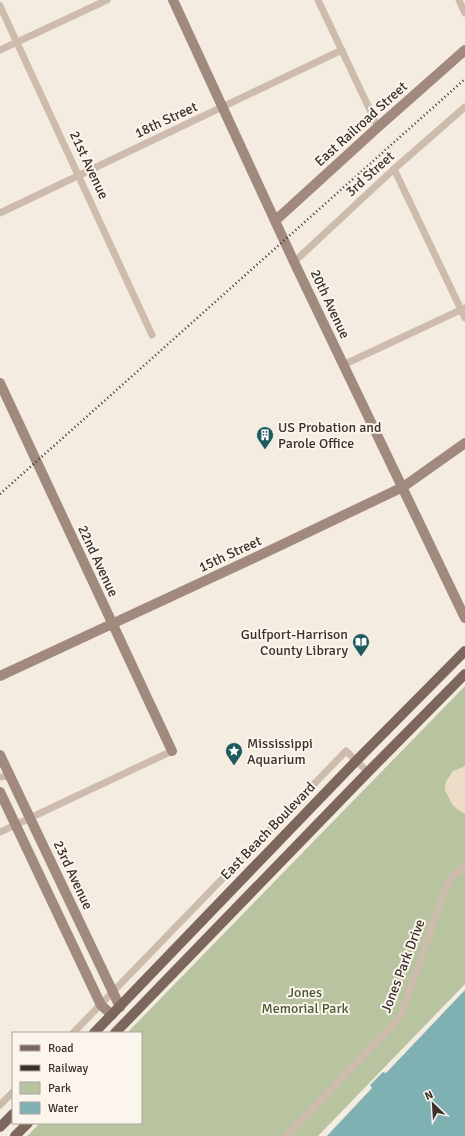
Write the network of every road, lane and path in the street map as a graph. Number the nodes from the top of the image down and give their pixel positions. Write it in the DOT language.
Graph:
graph roads {
  1 [pos="108,0"];
  2 [pos="173,0"];
  3 [pos="318,0"];
  4 [pos="459,0"];
  5 [pos="0,6"];
  6 [pos="465,13"];
  7 [pos="17,42"];
  8 [pos="0,50"];
  9 [pos="342,50"];
  10 [pos="465,50"];
  11 [pos="465,106"];
  12 [pos="223,107"];
  13 [pos="378,127"];
  14 [pos="394,169"];
  15 [pos="79,176"];
  16 [pos="0,212"];
  17 [pos="276,220"];
  18 [pos="294,262"];
  19 [pos="463,309"];
  20 [pos="465,318"];
  21 [pos="152,335"];
  22 [pos="343,365"];
  23 [pos="0,383"];
  24 [pos="465,443"];
  25 [pos="403,487"];
  26 [pos="465,618"];
  27 [pos="112,624"];
  28 [pos="465,651"];
  29 [pos="465,674"];
  30 [pos="0,676"];
  31 [pos="172,751"];
  32 [pos="0,755"];
  33 [pos="356,761"];
  34 [pos="368,772"];
  35 [pos="5,776"];
  36 [pos="0,792"];
  37 [pos="30,818"];
  38 [pos="15,825"];
  39 [pos="0,832"];
  40 [pos="465,867"];
  41 [pos="113,992"];
  42 [pos="101,1005"];
  43 [pos="120,1007"];
  44 [pos="112,1015"];
  45 [pos="74,1032"];
  46 [pos="95,1032"];
  47 [pos="116,1032"];
  48 [pos="12,1093"];
  49 [pos="0,1105"];
  50 [pos="12,1107"];
  51 [pos="12,1115"];
  52 [pos="0,1118"];
  53 [pos="27,1124"];
  54 [pos="0,1126"];
  55 [pos="15,1136"];
  56 [pos="286,1136"];
  1 -- 7 [label="street"];
  2 -- 12 [label="street, 20th Avenue"];
  3 -- 9 [label="street"];
  4 -- 6 [label="street"];
  5 -- 7 [label="street, 21st Avenue"];
  7 -- 8 [label="street"];
  7 -- 15 [label="street, 21st Avenue"];
  9 -- 12 [label="street, 18th Street"];
  9 -- 13 [label="street"];
  10 -- 13 [label="street, East Railroad Street"];
  11 -- 14 [label="street, 3rd Street"];
  12 -- 15 [label="street, 18th Street"];
  12 -- 17 [label="street, 20th Avenue"];
  13 -- 17 [label="street, East Railroad Street"];
  14 -- 18 [label="street, 3rd Street"];
  14 -- 19 [label="street"];
  15 -- 16 [label="street, 18th Street"];
  15 -- 21 [label="street, 21st Avenue"];
  17 -- 18 [label="street, 20th Avenue"];
  18 -- 22 [label="street, 20th Avenue"];
  19 -- 20 [label="street"];
  19 -- 22 [label="street"];
  22 -- 25 [label="street, 20th Avenue"];
  23 -- 27 [label="street, 22nd Avenue"];
  24 -- 25 [label="street, 15th Street"];
  25 -- 26 [label="street, 20th Avenue"];
  25 -- 27 [label="street, 15th Street"];
  27 -- 30 [label="street, 15th Street"];
  27 -- 31 [label="street, 22nd Avenue"];
  28 -- 33 [label="main road, East Beach Boulevard"];
  29 -- 34 [label="main road"];
  31 -- 37 [label="street"];
  32 -- 35 [label="street, 23rd Avenue"];
  33 -- 34 [label="street"];
  33 -- 41 [label="street"];
  33 -- 43 [label="main road, East Beach Boulevard"];
  34 -- 47 [label="main road"];
  35 -- 37 [label="street, 23rd Avenue"];
  36 -- 38 [label="street"];
  37 -- 38 [label="street"];
  37 -- 41 [label="street, 23rd Avenue"];
  38 -- 39 [label="street"];
  38 -- 42 [label="street"];
  40 -- 56 [label="street, Jones Park Drive"];
  41 -- 42 [label="street"];
  41 -- 43 [label="street, 23rd Avenue"];
  42 -- 44 [label="street"];
  42 -- 45 [label="street"];
  43 -- 44 [label="main road, East Beach Boulevard"];
  44 -- 46 [label="main road, East Beach Boulevard"];
  48 -- 49 [label="street"];
  50 -- 52 [label="main road"];
  51 -- 54 [label="main road"];
  53 -- 55 [label="main road"];
}
